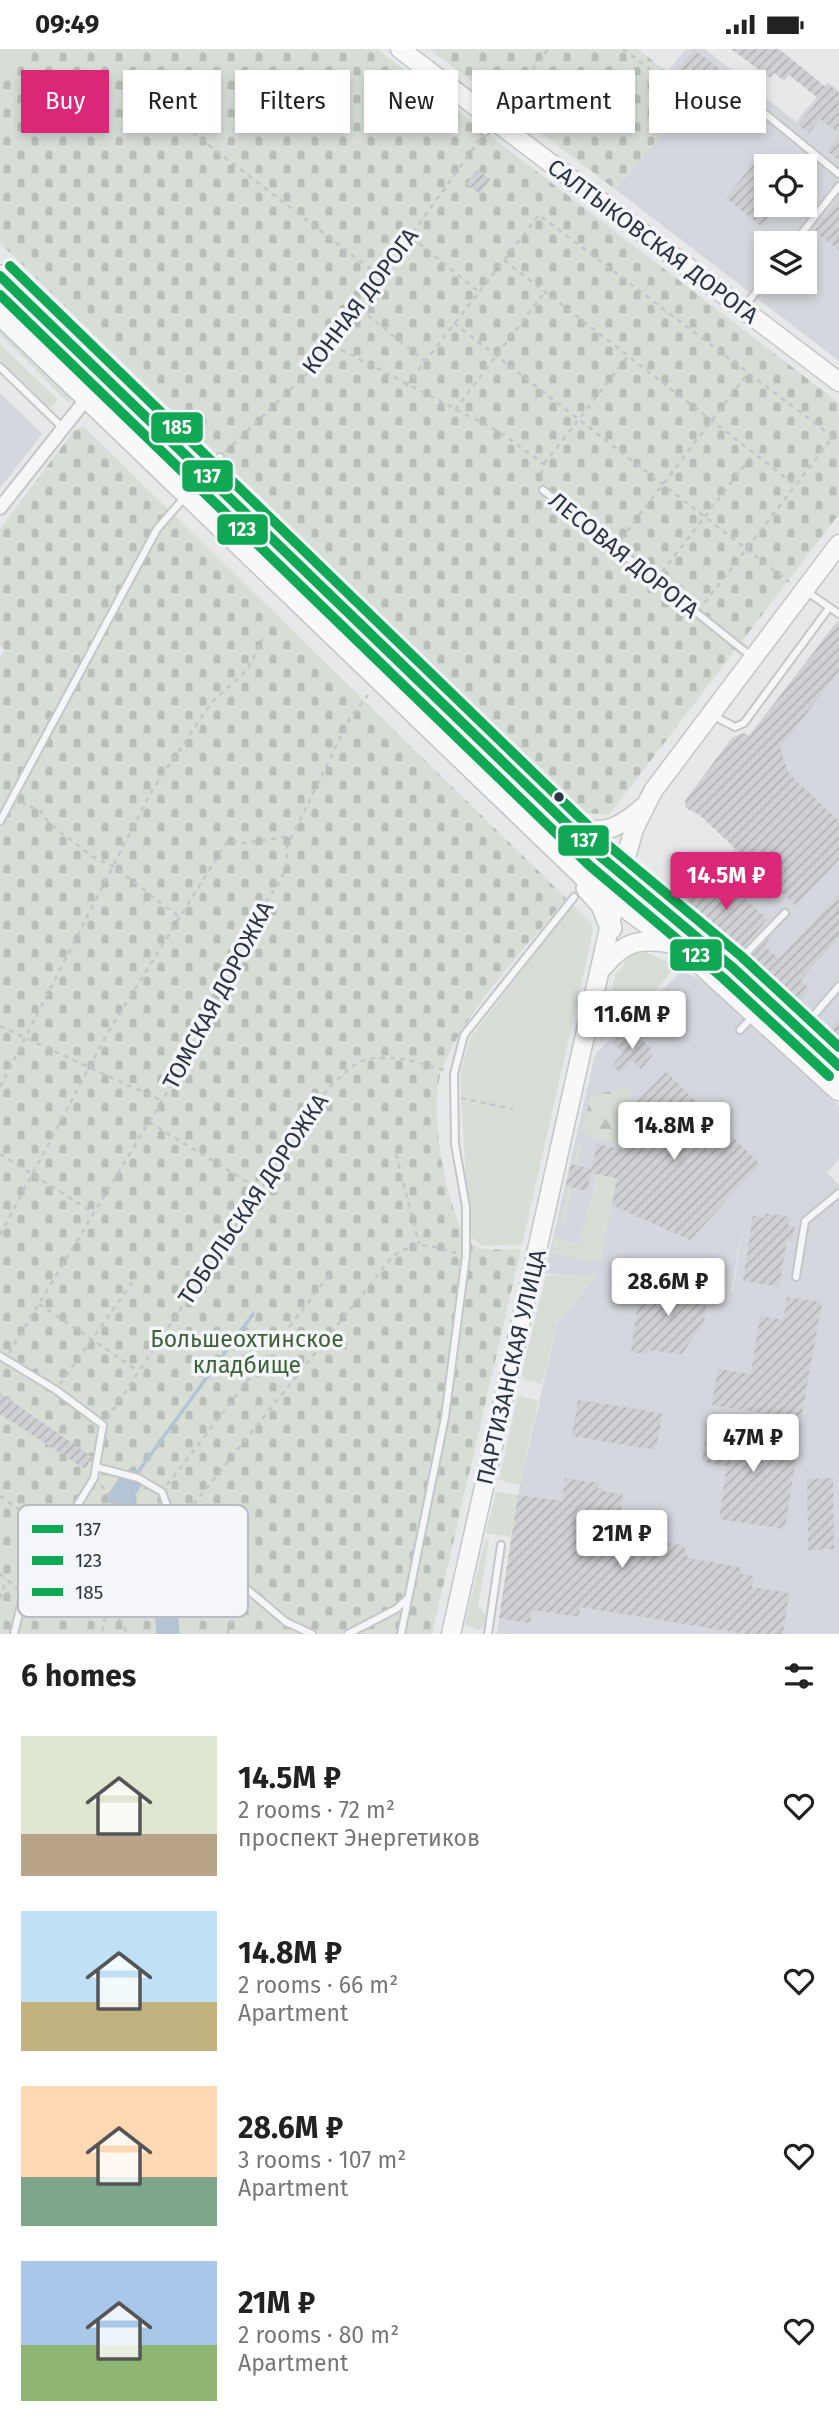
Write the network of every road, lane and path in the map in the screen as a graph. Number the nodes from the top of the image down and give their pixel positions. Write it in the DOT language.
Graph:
graph roads {
  1 [pos="400,49"];
  2 [pos="548,49"];
  3 [pos="623,49"];
  4 [pos="532,70"];
  5 [pos="651,70"];
  6 [pos="472,103"];
  7 [pos="766,114"];
  8 [pos="193,133"];
  9 [pos="485,133"];
  10 [pos="512,133"];
  11 [pos="839,174"];
  12 [pos="839,186"];
  13 [pos="803,231"];
  14 [pos="410,236"];
  15 [pos="504,260"];
  16 [pos="0,276"];
  17 [pos="381,277"];
  18 [pos="479,292"];
  19 [pos="545,292"];
  20 [pos="754,294"];
  21 [pos="359,308"];
  22 [pos="743,309"];
  23 [pos="0,314"];
  24 [pos="454,323"];
  25 [pos="332,345"];
  26 [pos="496,356"];
  27 [pos="628,356"];
  28 [pos="425,361"];
  29 [pos="0,367"];
  30 [pos="748,373"];
  31 [pos="839,382"];
  32 [pos="406,386"];
  33 [pos="87,398"];
  34 [pos="454,410"];
  35 [pos="579,419"];
  36 [pos="712,421"];
  37 [pos="63,428"];
  38 [pos="754,453"];
  39 [pos="220,457"];
  40 [pos="544,464"];
  41 [pos="204,473"];
  42 [pos="663,484"];
  43 [pos="795,485"];
  44 [pos="542,490"];
  45 [pos="187,495"];
  46 [pos="0,508"];
  47 [pos="705,516"];
  48 [pos="839,544"];
  49 [pos="614,547"];
  50 [pos="746,548"];
  51 [pos="655,580"];
  52 [pos="797,586"];
  53 [pos="830,608"];
  54 [pos="697,614"];
  55 [pos="839,614"];
  56 [pos="263,639"];
  57 [pos="753,658"];
  58 [pos="368,695"];
  59 [pos="711,714"];
  60 [pos="12,799"];
  61 [pos="642,808"];
  62 [pos="562,818"];
  63 [pos="0,821"];
  64 [pos="293,836"];
  65 [pos="551,845"];
  66 [pos="113,866"];
  67 [pos="621,873"];
  68 [pos="574,897"];
  69 [pos="615,899"];
  70 [pos="785,913"];
  71 [pos="179,917"];
  72 [pos="611,928"];
  73 [pos="678,944"];
  74 [pos="732,967"];
  75 [pos="602,969"];
  76 [pos="839,986"];
  77 [pos="756,1013"];
  78 [pos="0,1025"];
  79 [pos="740,1030"];
  80 [pos="800,1030"];
  81 [pos="25,1037"];
  82 [pos="839,1066"];
  83 [pos="90,1067"];
  84 [pos="454,1074"];
  85 [pos="0,1087"];
  86 [pos="839,1090"];
  87 [pos="454,1097"];
  88 [pos="162,1101"];
  89 [pos="513,1109"];
  90 [pos="149,1122"];
  91 [pos="0,1154"];
  92 [pos="396,1154"];
  93 [pos="32,1174"];
  94 [pos="259,1189"];
  95 [pos="839,1193"];
  96 [pos="94,1213"];
  97 [pos="0,1235"];
  98 [pos="419,1244"];
  99 [pos="466,1256"];
  100 [pos="330,1274"];
  101 [pos="137,1276"];
  102 [pos="796,1277"];
  103 [pos="39,1304"];
  104 [pos="92,1339"];
  105 [pos="3,1358"];
  106 [pos="137,1370"];
  107 [pos="56,1390"];
  108 [pos="103,1425"];
  109 [pos="96,1467"];
  110 [pos="94,1478"];
  111 [pos="162,1492"];
  112 [pos="0,1496"];
  113 [pos="77,1505"];
  114 [pos="118,1505"];
  115 [pos="167,1505"];
  116 [pos="193,1505"];
  117 [pos="18,1506"];
  118 [pos="501,1545"];
  119 [pos="0,1574"];
  120 [pos="6,1579"];
  121 [pos="18,1588"];
  122 [pos="248,1590"];
  123 [pos="408,1597"];
  124 [pos="0,1599"];
  125 [pos="119,1617"];
  126 [pos="234,1617"];
  127 [pos="128,1634"];
  128 [pos="227,1634"];
  129 [pos="312,1634"];
  130 [pos="348,1634"];
  131 [pos="401,1634"];
  132 [pos="451,1634"];
  133 [pos="488,1634"];
  1 -- 6 [label="street, САЛТЫКОВСКАЯ ДОРОГА"];
  2 -- 4 [label="path, КОННАЯ ДОРОГА"];
  3 -- 5 [label="path"];
  7 -- 11 [label="lane"];
  8 -- 17 [label="path"];
  9 -- 14 [label="path, КОННАЯ ДОРОГА"];
  10 -- 22 [label="street, САЛТЫКОВСКАЯ ДОРОГА"];
  12 -- 13 [label="lane"];
  14 -- 17 [label="path, КОННАЯ ДОРОГА"];
  14 -- 18 [label="path"];
  15 -- 18 [label="path"];
  15 -- 19 [label="path"];
  15 -- 30 [label="path"];
  16 -- 41 [label="main road"];
  17 -- 21 [label="path, КОННАЯ ДОРОГА"];
  18 -- 24 [label="path"];
  19 -- 26 [label="path"];
  19 -- 27 [label="path"];
  20 -- 22 [label="lane"];
  21 -- 25 [label="path, КОННАЯ ДОРОГА"];
  21 -- 28 [label="path"];
  22 -- 31 [label="street, САЛТЫКОВСКАЯ ДОРОГА"];
  23 -- 33 [label="main road"];
  24 -- 26 [label="path"];
  24 -- 28 [label="path"];
  25 -- 32 [label="path, ЛЕСОВАЯ ДОРОГА"];
  25 -- 39 [label="path, КОННАЯ ДОРОГА"];
  26 -- 34 [label="path"];
  26 -- 35 [label="path"];
  27 -- 35 [label="path"];
  27 -- 36 [label="path"];
  28 -- 32 [label="path"];
  29 -- 37 [label="lane"];
  30 -- 36 [label="path"];
  30 -- 43 [label="path"];
  32 -- 34 [label="path, ЛЕСОВАЯ ДОРОГА"];
  33 -- 37 [label="street"];
  33 -- 45 [label="main road"];
  34 -- 40 [label="path, ЛЕСОВАЯ ДОРОГА"];
  35 -- 40 [label="path"];
  35 -- 42 [label="path"];
  36 -- 38 [label="path"];
  36 -- 42 [label="path"];
  37 -- 46 [label="street"];
  38 -- 43 [label="path"];
  38 -- 47 [label="path"];
  39 -- 41 [label="lane"];
  40 -- 44 [label="path, ЛЕСОВАЯ ДОРОГА"];
  41 -- 62 [label="main road"];
  42 -- 47 [label="path"];
  42 -- 49 [label="path"];
  43 -- 50 [label="path"];
  44 -- 49 [label="lane, ЛЕСОВАЯ ДОРОГА"];
  45 -- 60 [label="lane"];
  45 -- 65 [label="main road"];
  47 -- 50 [label="path"];
  47 -- 51 [label="path"];
  48 -- 52 [label="street, ПАРТИЗАНСКАЯ УЛИЦА"];
  49 -- 51 [label="lane, ЛЕСОВАЯ ДОРОГА"];
  50 -- 52 [label="path"];
  50 -- 54 [label="path"];
  51 -- 54 [label="lane, ЛЕСОВАЯ ДОРОГА"];
  52 -- 53 [label="lane"];
  52 -- 57 [label="street, ПАРТИЗАНСКАЯ УЛИЦА"];
  53 -- 55 [label="lane"];
  53 -- 59 [label="lane"];
  54 -- 57 [label="lane, ЛЕСОВАЯ ДОРОГА"];
  56 -- 66 [label="path"];
  57 -- 59 [label="street, ПАРТИЗАНСКАЯ УЛИЦА"];
  58 -- 64 [label="path, ТОМСКАЯ ДОРОЖКА"];
  59 -- 61 [label="street, ПАРТИЗАНСКАЯ УЛИЦА"];
  60 -- 63 [label="lane"];
  60 -- 66 [label="path"];
  61 -- 62 [label="street"];
  61 -- 67 [label="street, ПАРТИЗАНСКАЯ УЛИЦА"];
  62 -- 67 [label="main road"];
  64 -- 71 [label="path"];
  64 -- 88 [label="path, ТОМСКАЯ ДОРОЖКА"];
  65 -- 69 [label="main road"];
  65 -- 72 [label="main road"];
  66 -- 71 [label="path"];
  66 -- 81 [label="path"];
  67 -- 69 [label="street, ПАРТИЗАНСКАЯ УЛИЦА"];
  67 -- 74 [label="main road"];
  68 -- 84 [label="lane"];
  69 -- 72 [label="street, ПАРТИЗАНСКАЯ УЛИЦА"];
  69 -- 73 [label="main road"];
  70 -- 74 [label="lane"];
  71 -- 83 [label="path"];
  72 -- 75 [label="street, ПАРТИЗАНСКАЯ УЛИЦА"];
  73 -- 75 [label="street"];
  73 -- 77 [label="main road"];
  74 -- 80 [label="main road"];
  75 -- 132 [label="street, ПАРТИЗАНСКАЯ УЛИЦА"];
  76 -- 80 [label="lane"];
  77 -- 79 [label="lane"];
  77 -- 86 [label="main road"];
  78 -- 81 [label="path"];
  80 -- 82 [label="main road"];
  81 -- 83 [label="path"];
  81 -- 85 [label="path"];
  83 -- 88 [label="path"];
  83 -- 93 [label="path"];
  84 -- 87 [label="lane"];
  84 -- 94 [label="path, ТОБОЛЬСКАЯ ДОРОЖКА"];
  87 -- 89 [label="path"];
  87 -- 99 [label="lane"];
  88 -- 90 [label="path, ТОМСКАЯ ДОРОЖКА"];
  90 -- 94 [label="path"];
  90 -- 96 [label="path, ТОМСКАЯ ДОРОЖКА"];
  91 -- 93 [label="path"];
  92 -- 98 [label="path"];
  93 -- 96 [label="path"];
  93 -- 97 [label="path"];
  94 -- 106 [label="path, ТОБОЛЬСКАЯ ДОРОЖКА"];
  95 -- 102 [label="lane"];
  96 -- 103 [label="path, ТОМСКАЯ ДОРОЖКА"];
  98 -- 99 [label="path"];
  98 -- 116 [label="path"];
  99 -- 123 [label="lane"];
  100 -- 111 [label="path"];
  101 -- 104 [label="path"];
  103 -- 104 [label="path"];
  103 -- 105 [label="path, ТОМСКАЯ ДОРОЖКА"];
  104 -- 106 [label="path"];
  104 -- 107 [label="path"];
  105 -- 107 [label="lane"];
  106 -- 108 [label="path, ТОБОЛЬСКАЯ ДОРОЖКА"];
  107 -- 108 [label="lane"];
  108 -- 109 [label="lane"];
  109 -- 110 [label="lane"];
  109 -- 111 [label="lane"];
  110 -- 113 [label="lane"];
  110 -- 114 [label="path"];
  111 -- 115 [label="lane"];
  112 -- 117 [label="path"];
  118 -- 133 [label="lane"];
  119 -- 120 [label="path"];
  120 -- 121 [label="path"];
  120 -- 124 [label="path"];
  122 -- 129 [label="lane"];
  123 -- 130 [label="lane"];
  123 -- 131 [label="lane"];
  125 -- 127 [label="path"];
  126 -- 128 [label="path"];
}
